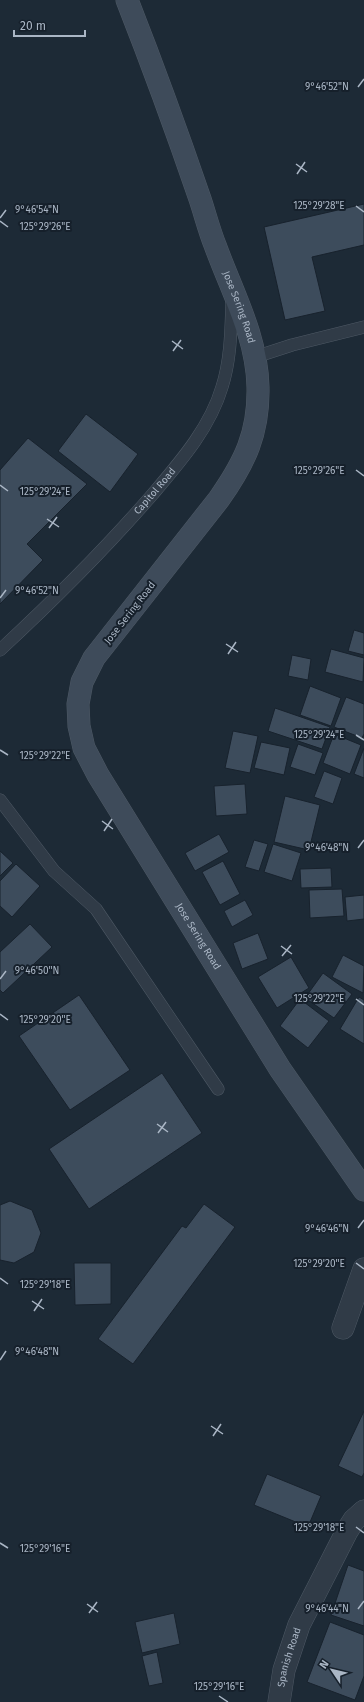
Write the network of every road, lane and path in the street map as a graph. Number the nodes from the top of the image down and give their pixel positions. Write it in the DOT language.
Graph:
graph roads {
  1 [pos="127,0"];
  2 [pos="233,291"];
  3 [pos="364,327"];
  4 [pos="255,357"];
  5 [pos="0,650"];
  6 [pos="0,800"];
  7 [pos="218,1089"];
  8 [pos="364,1190"];
  9 [pos="364,1269"];
  10 [pos="343,1328"];
  11 [pos="364,1511"];
  12 [pos="279,1702"];
  1 -- 2 [label="main road, Jose Sering Road"];
  2 -- 4 [label="main road, Jose Sering Road"];
  2 -- 5 [label="lane, Capitol Road"];
  3 -- 4 [label="lane"];
  4 -- 8 [label="main road, Jose Sering Road"];
  6 -- 7 [label="lane"];
  9 -- 10 [label="street"];
  11 -- 12 [label="street, Spanish Road"];
}
